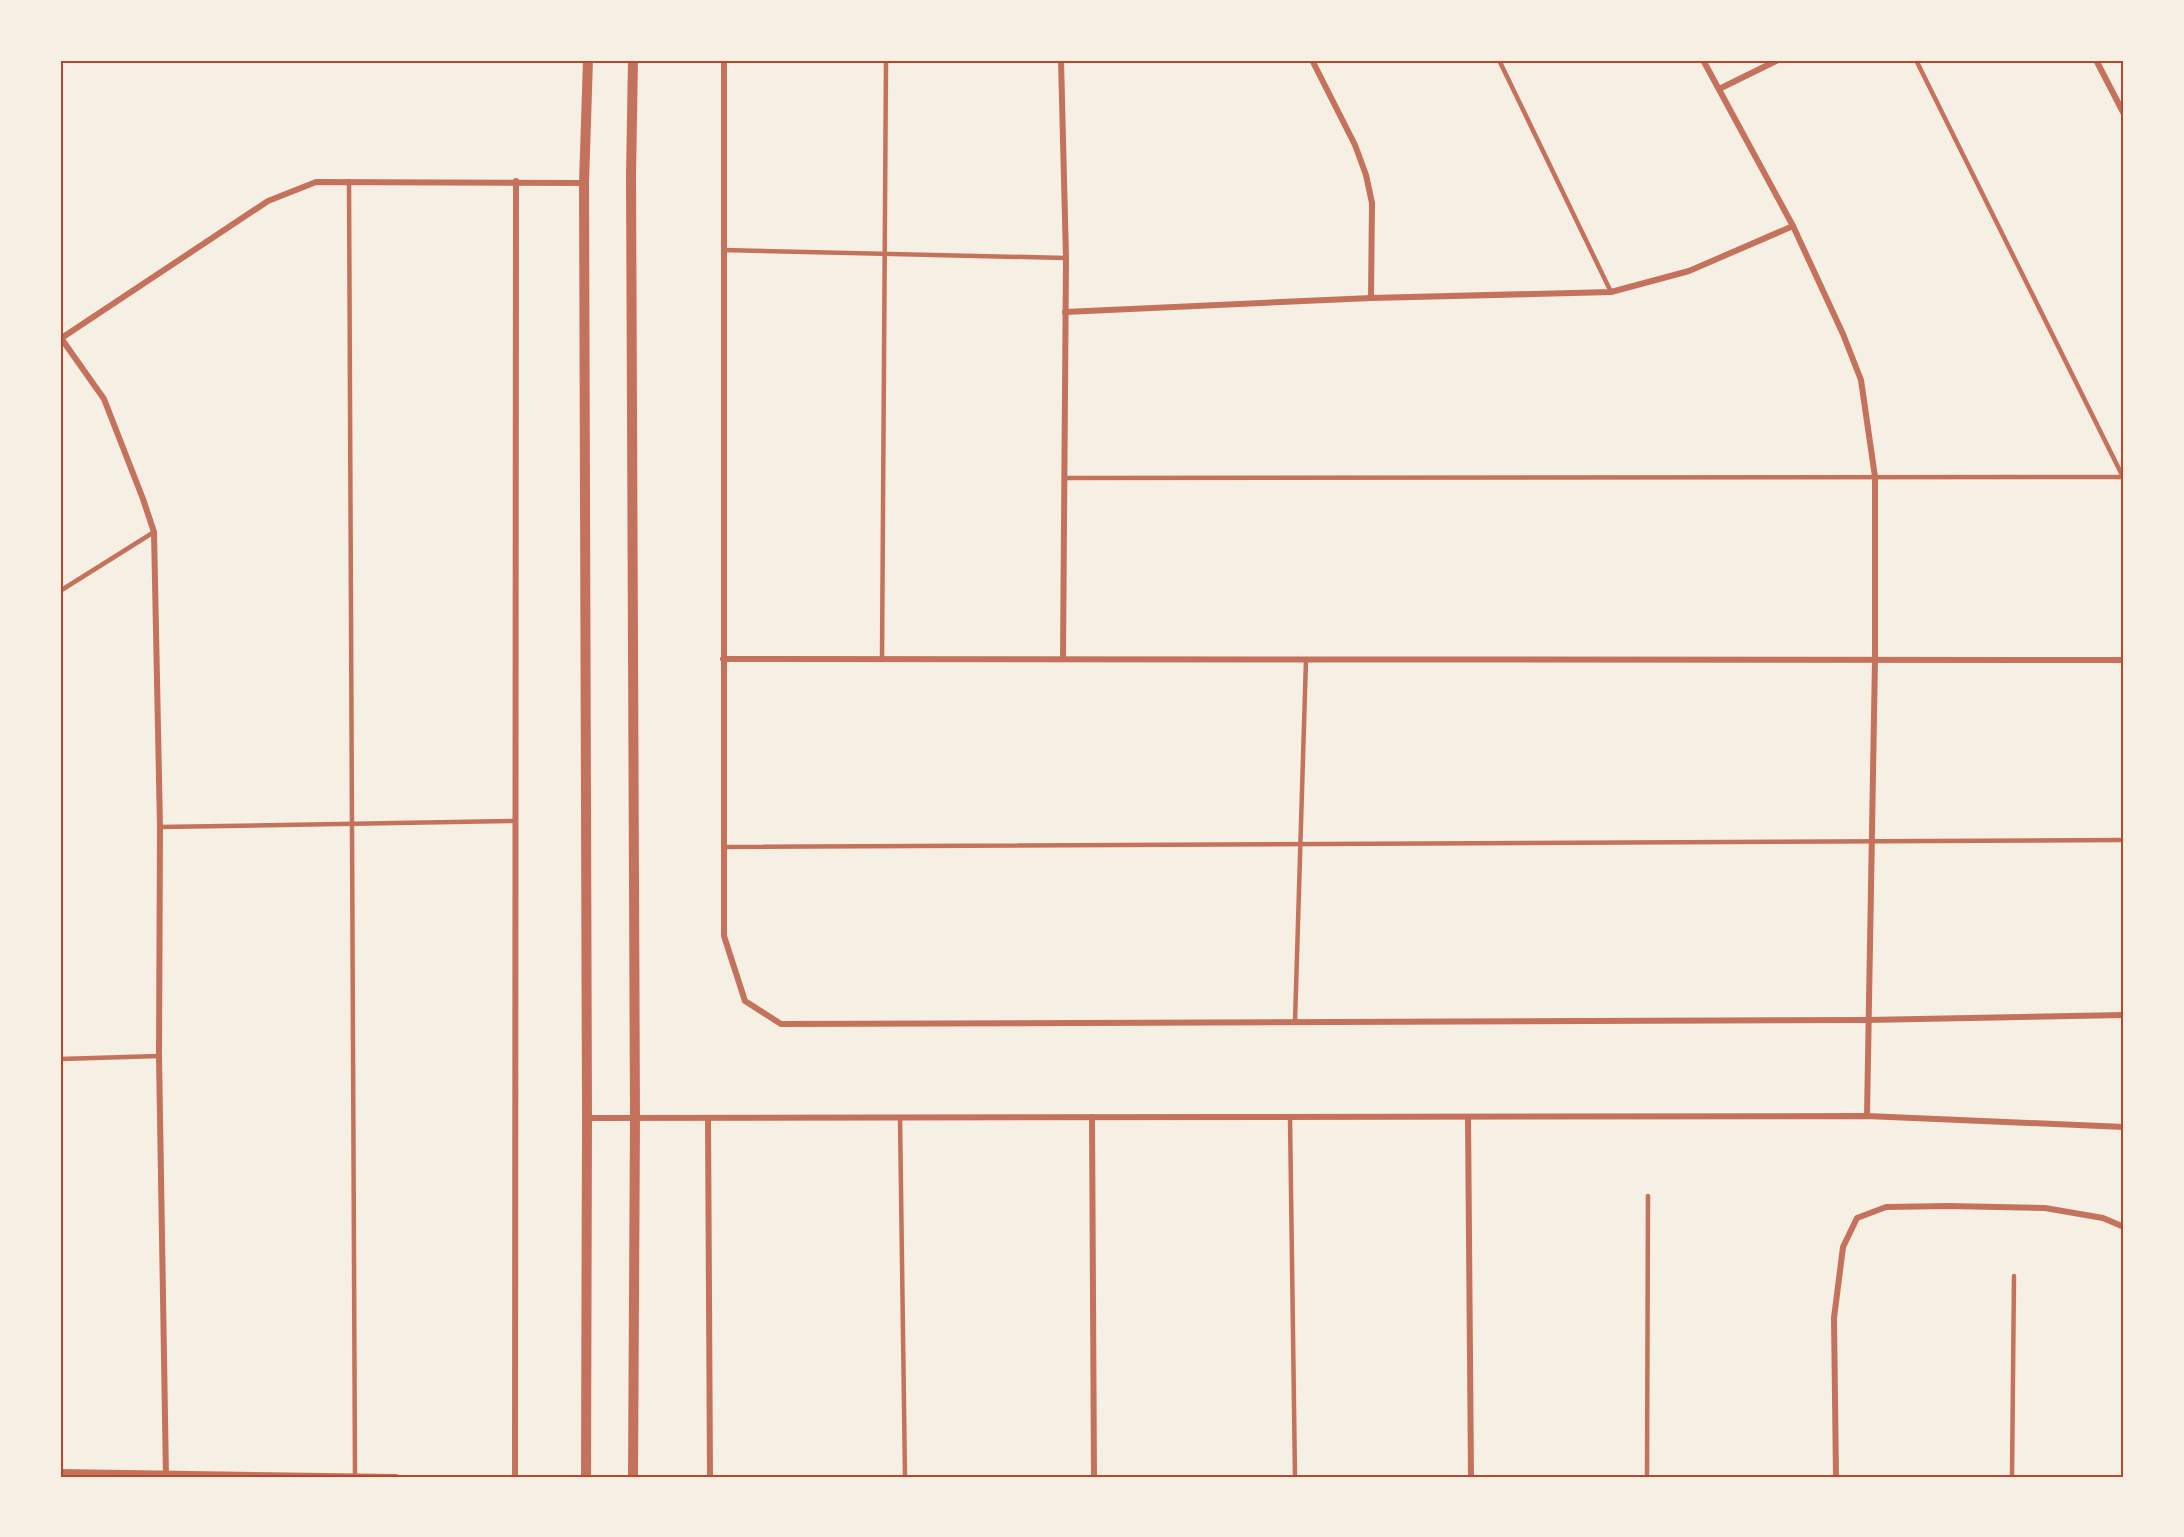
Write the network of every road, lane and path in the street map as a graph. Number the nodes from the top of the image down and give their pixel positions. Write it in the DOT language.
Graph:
graph roads {
  1 [pos="588,60"];
  2 [pos="633,60"];
  3 [pos="724,60"];
  4 [pos="885,60"];
  5 [pos="1061,60"];
  6 [pos="1312,60"];
  7 [pos="1499,60"];
  8 [pos="1703,60"];
  9 [pos="1778,60"];
  10 [pos="1916,60"];
  11 [pos="2096,60"];
  12 [pos="1719,89"];
  13 [pos="2124,114"];
  14 [pos="349,181"];
  15 [pos="516,181"];
  16 [pos="584,183"];
  17 [pos="1793,226"];
  18 [pos="723,250"];
  19 [pos="884,253"];
  20 [pos="1066,258"];
  21 [pos="1611,292"];
  22 [pos="1371,298"];
  23 [pos="1065,312"];
  24 [pos="60,339"];
  25 [pos="1875,477"];
  26 [pos="2124,477"];
  27 [pos="1065,478"];
  28 [pos="154,532"];
  29 [pos="60,591"];
  30 [pos="723,659"];
  31 [pos="882,659"];
  32 [pos="1063,659"];
  33 [pos="1306,659"];
  34 [pos="1875,660"];
  35 [pos="2124,660"];
  36 [pos="514,820"];
  37 [pos="352,823"];
  38 [pos="160,827"];
  39 [pos="2124,840"];
  40 [pos="1870,841"];
  41 [pos="1300,844"];
  42 [pos="724,848"];
  43 [pos="2124,1015"];
  44 [pos="1867,1020"];
  45 [pos="1295,1022"];
  46 [pos="159,1056"];
  47 [pos="60,1059"];
  48 [pos="1867,1116"];
  49 [pos="900,1117"];
  50 [pos="1092,1117"];
  51 [pos="1290,1117"];
  52 [pos="1468,1117"];
  53 [pos="587,1118"];
  54 [pos="635,1118"];
  55 [pos="708,1118"];
  56 [pos="2124,1127"];
  57 [pos="1648,1196"];
  58 [pos="2124,1227"];
  59 [pos="2014,1276"];
  60 [pos="60,1472"];
  61 [pos="166,1475"];
  62 [pos="355,1477"];
  63 [pos="396,1477"];
  64 [pos="515,1477"];
  65 [pos="586,1477"];
  66 [pos="633,1477"];
  67 [pos="710,1477"];
  68 [pos="905,1477"];
  69 [pos="1094,1477"];
  70 [pos="1295,1477"];
  71 [pos="1472,1477"];
  72 [pos="1647,1477"];
  73 [pos="1836,1477"];
  74 [pos="2012,1477"];
  1 -- 16 [label="street"];
  2 -- 54 [label="street"];
  3 -- 18 [label="street"];
  4 -- 19 [label="lane"];
  5 -- 20 [label="street"];
  6 -- 22 [label="street"];
  7 -- 21 [label="lane"];
  8 -- 12 [label="street"];
  9 -- 12 [label="street"];
  10 -- 26 [label="lane"];
  11 -- 13 [label="street"];
  12 -- 17 [label="street"];
  14 -- 15 [label="street"];
  14 -- 24 [label="street"];
  14 -- 37 [label="lane"];
  15 -- 16 [label="street"];
  15 -- 36 [label="street"];
  16 -- 53 [label="street"];
  17 -- 21 [label="street"];
  17 -- 25 [label="street"];
  18 -- 19 [label="lane"];
  18 -- 30 [label="street"];
  19 -- 20 [label="lane"];
  19 -- 31 [label="lane"];
  20 -- 23 [label="street"];
  21 -- 22 [label="street"];
  22 -- 23 [label="street"];
  23 -- 27 [label="street"];
  24 -- 28 [label="street"];
  25 -- 26 [label="lane"];
  25 -- 27 [label="lane"];
  25 -- 34 [label="street"];
  27 -- 32 [label="street"];
  28 -- 29 [label="lane"];
  28 -- 38 [label="street"];
  30 -- 31 [label="street"];
  30 -- 42 [label="street"];
  31 -- 32 [label="street"];
  32 -- 33 [label="street"];
  33 -- 34 [label="street"];
  33 -- 41 [label="lane"];
  34 -- 35 [label="street"];
  34 -- 40 [label="street"];
  36 -- 37 [label="lane"];
  36 -- 64 [label="street"];
  37 -- 38 [label="lane"];
  37 -- 62 [label="lane"];
  38 -- 46 [label="street"];
  39 -- 40 [label="lane"];
  40 -- 41 [label="lane"];
  40 -- 44 [label="street"];
  41 -- 42 [label="lane"];
  41 -- 45 [label="lane"];
  42 -- 45 [label="street"];
  43 -- 44 [label="street"];
  44 -- 45 [label="street"];
  44 -- 48 [label="street"];
  46 -- 47 [label="lane"];
  46 -- 61 [label="street"];
  48 -- 52 [label="street"];
  48 -- 56 [label="street"];
  49 -- 50 [label="street"];
  49 -- 55 [label="street"];
  49 -- 68 [label="lane"];
  50 -- 51 [label="street"];
  50 -- 69 [label="street"];
  51 -- 52 [label="street"];
  51 -- 70 [label="lane"];
  52 -- 71 [label="street"];
  53 -- 54 [label="street"];
  53 -- 65 [label="street"];
  54 -- 55 [label="street"];
  54 -- 66 [label="street"];
  55 -- 67 [label="street"];
  57 -- 72 [label="lane"];
  58 -- 73 [label="street"];
  59 -- 74 [label="lane"];
  60 -- 61 [label="street"];
  61 -- 62 [label="street"];
  62 -- 63 [label="street"];
}
